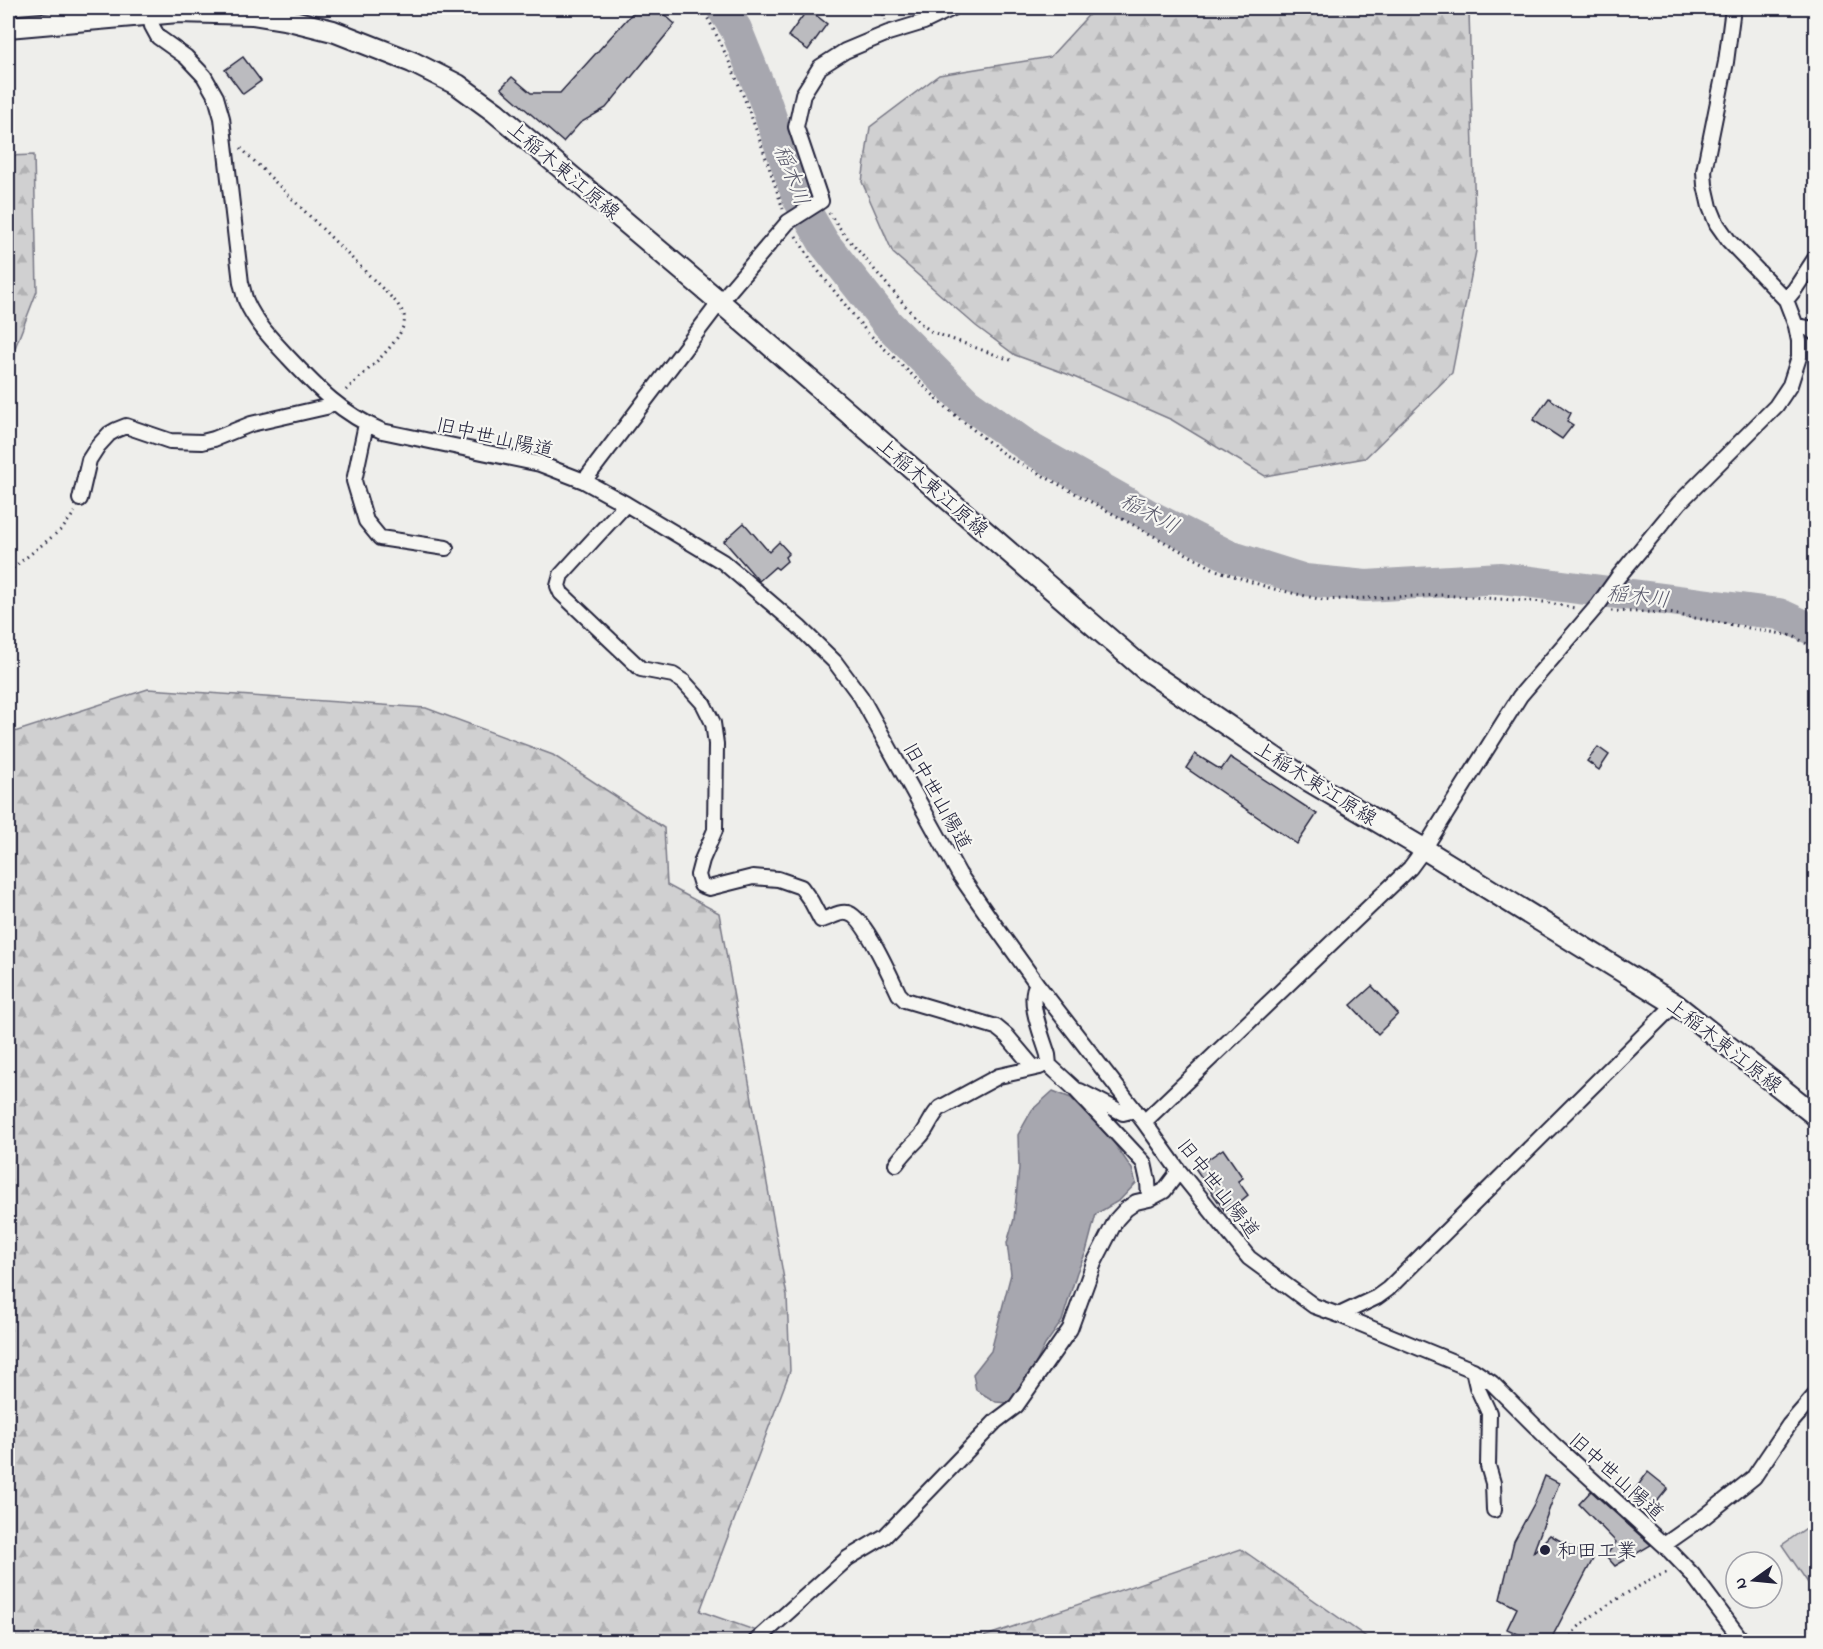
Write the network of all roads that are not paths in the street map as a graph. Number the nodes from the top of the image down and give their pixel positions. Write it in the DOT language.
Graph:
graph roads {
  1 [pos="953,8"];
  2 [pos="1732,8"];
  3 [pos="115,12"];
  4 [pos="149,13"];
  5 [pos="8,27"];
  6 [pos="1815,257"];
  7 [pos="1786,300"];
  8 [pos="720,302"];
  9 [pos="1796,326"];
  10 [pos="1815,334"];
  11 [pos="333,402"];
  12 [pos="366,424"];
  13 [pos="584,481"];
  14 [pos="80,499"];
  15 [pos="626,504"];
  16 [pos="446,548"];
  17 [pos="1424,849"];
  18 [pos="1037,984"];
  19 [pos="1675,1004"];
  20 [pos="1049,1065"];
  21 [pos="1034,1068"];
  22 [pos="1075,1089"];
  23 [pos="1135,1110"];
  24 [pos="1815,1116"];
  25 [pos="1144,1122"];
  26 [pos="896,1164"];
  27 [pos="1179,1171"];
  28 [pos="1149,1199"];
  29 [pos="1340,1315"];
  30 [pos="1473,1370"];
  31 [pos="1815,1394"];
  32 [pos="1494,1510"];
  33 [pos="1664,1545"];
  34 [pos="755,1641"];
  35 [pos="1743,1641"];
  1 -- 8 [label="street"];
  2 -- 7 [label="street"];
  3 -- 4 [label="main road, 上稲木東江原線"];
  3 -- 5 [label="main road, 上稲木東江原線"];
  4 -- 8 [label="main road, 上稲木東江原線"];
  4 -- 11 [label="street, 旧中世山陽道"];
  6 -- 7 [label="street"];
  7 -- 9 [label="street"];
  8 -- 13 [label="street"];
  8 -- 17 [label="main road, 上稲木東江原線"];
  9 -- 10 [label="street"];
  9 -- 17 [label="street"];
  11 -- 12 [label="street, 旧中世山陽道"];
  11 -- 14 [label="street"];
  12 -- 13 [label="street, 旧中世山陽道"];
  12 -- 16 [label="street"];
  13 -- 15 [label="street, 旧中世山陽道"];
  15 -- 18 [label="street, 旧中世山陽道"];
  15 -- 21 [label="street"];
  17 -- 19 [label="main road, 上稲木東江原線"];
  17 -- 25 [label="street"];
  18 -- 20 [label="street"];
  18 -- 23 [label="street, 旧中世山陽道"];
  19 -- 24 [label="main road, 上稲木東江原線"];
  19 -- 29 [label="street"];
  20 -- 21 [label="street"];
  20 -- 22 [label="street"];
  21 -- 26 [label="street"];
  22 -- 23 [label="street"];
  22 -- 28 [label="street"];
  23 -- 25 [label="street, 旧中世山陽道"];
  25 -- 27 [label="street, 旧中世山陽道"];
  27 -- 28 [label="street"];
  27 -- 29 [label="street, 旧中世山陽道"];
  28 -- 34 [label="street"];
  29 -- 30 [label="street, 旧中世山陽道"];
  30 -- 32 [label="street"];
  30 -- 33 [label="street, 旧中世山陽道"];
  31 -- 33 [label="street"];
  33 -- 35 [label="street, 旧中世山陽道"];
}
